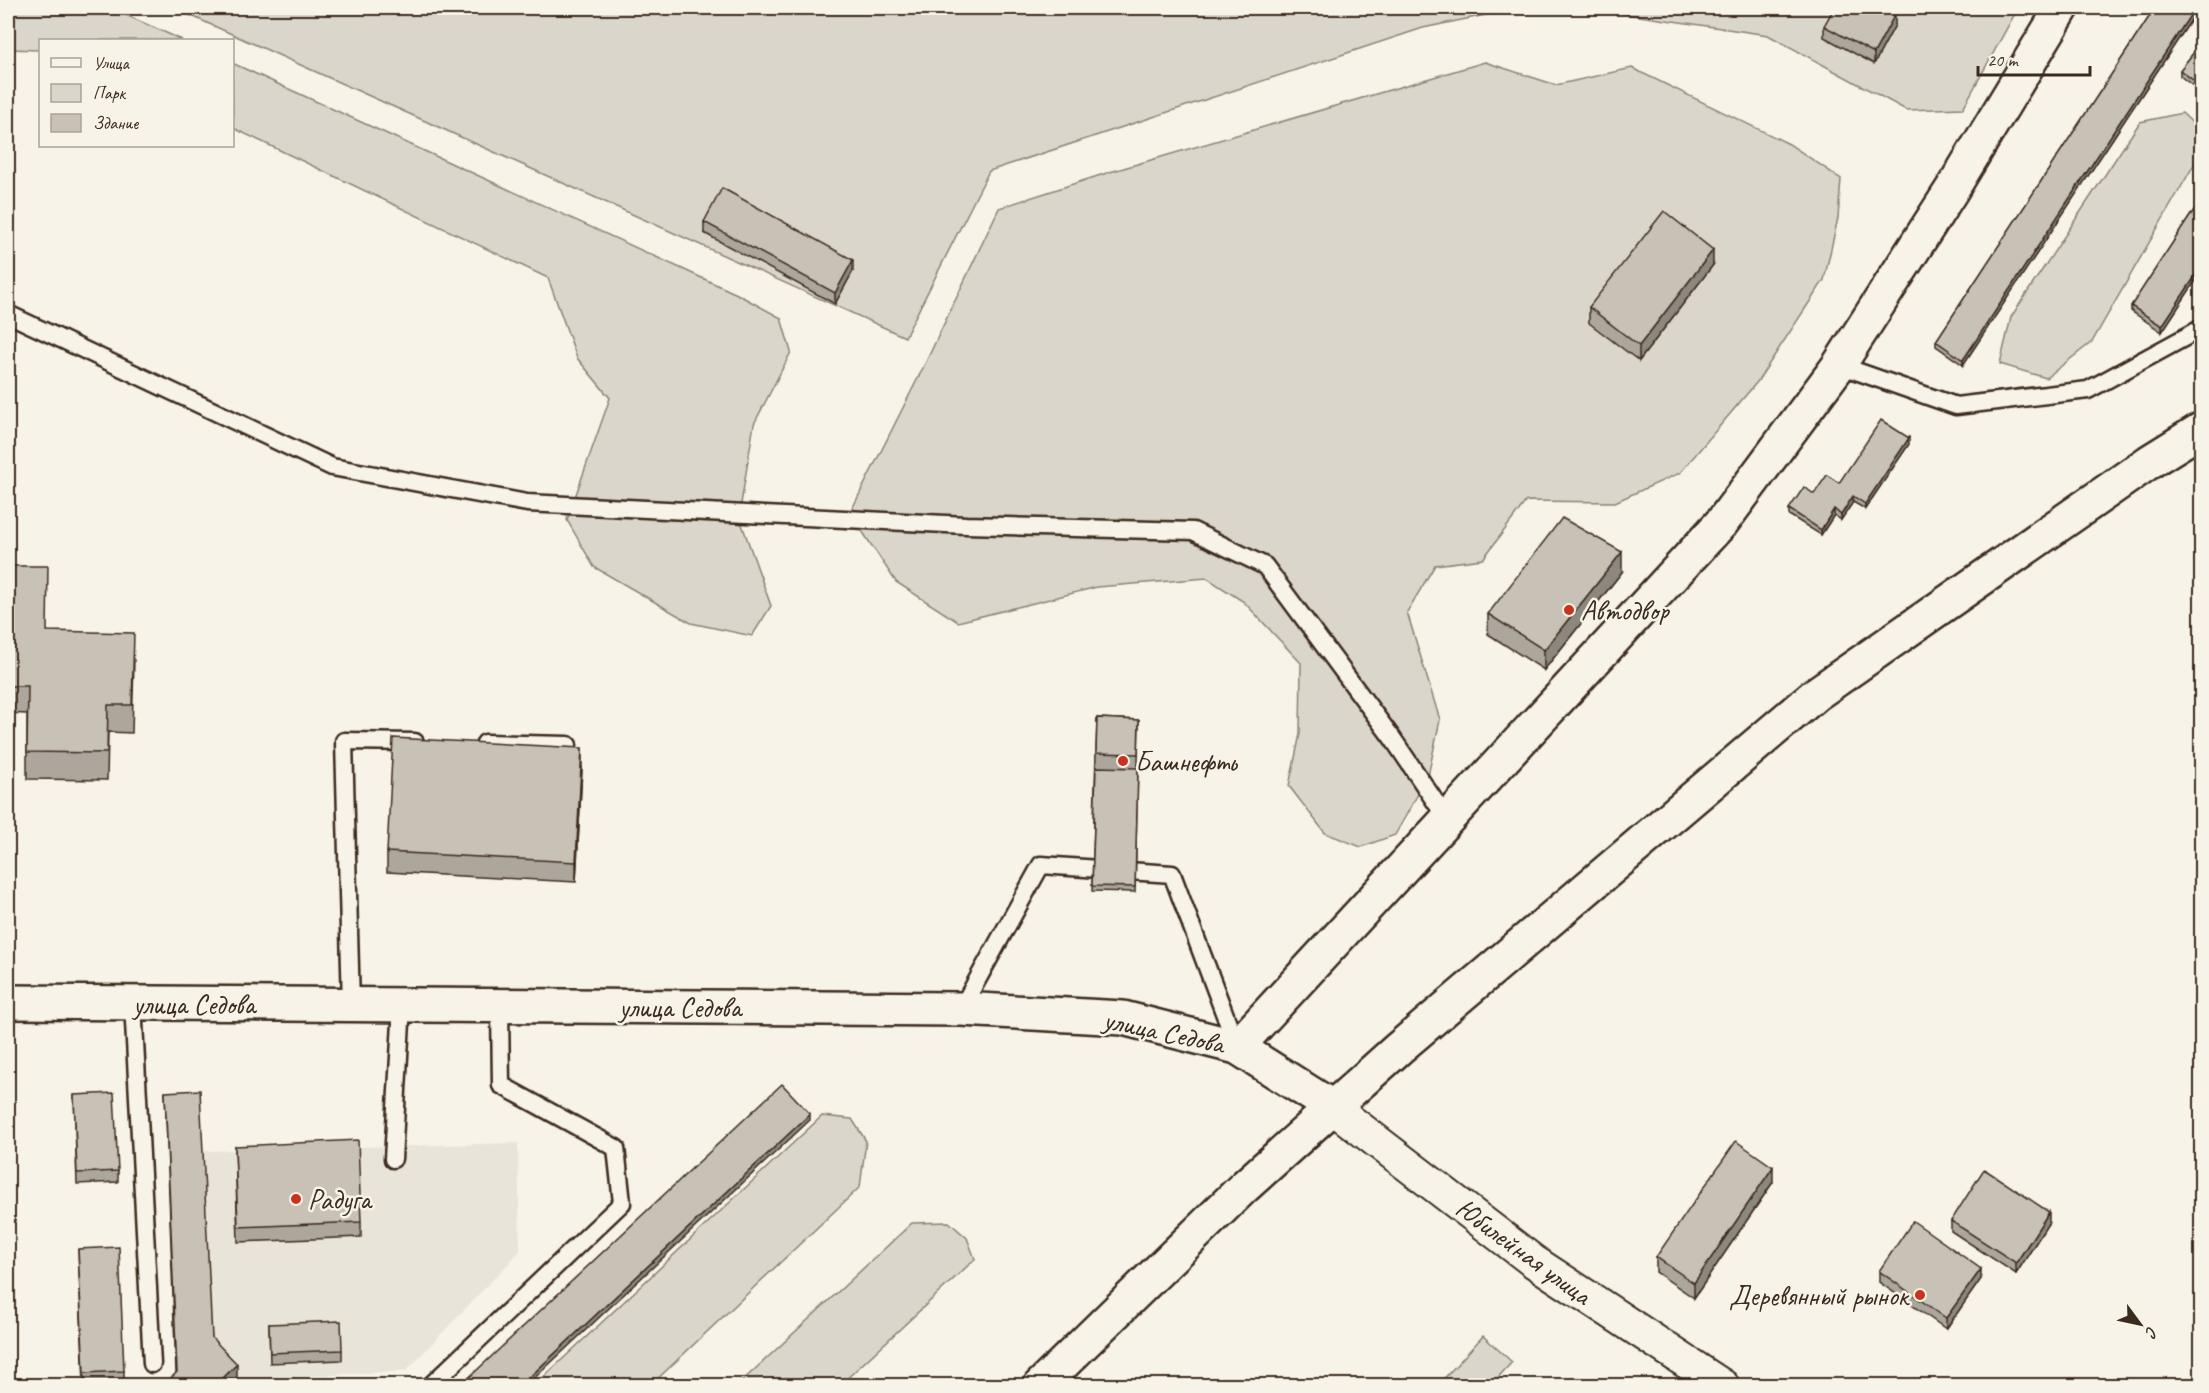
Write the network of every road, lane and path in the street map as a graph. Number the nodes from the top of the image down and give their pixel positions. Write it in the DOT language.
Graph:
graph roads {
  1 [pos="2062,8"];
  2 [pos="8,314"];
  3 [pos="2202,328"];
  4 [pos="1839,365"];
  5 [pos="2202,429"];
  6 [pos="426,742"];
  7 [pos="474,743"];
  8 [pos="568,745"];
  9 [pos="1447,819"];
  10 [pos="8,1002"];
  11 [pos="133,1003"];
  12 [pos="351,1005"];
  13 [pos="402,1005"];
  14 [pos="500,1006"];
  15 [pos="961,1009"];
  16 [pos="1237,1047"];
  17 [pos="1332,1107"];
  18 [pos="393,1159"];
  19 [pos="152,1364"];
  20 [pos="1718,1384"];
  21 [pos="430,1386"];
  22 [pos="1040,1386"];
  1 -- 4 [label="main road"];
  2 -- 9 [label="lane"];
  3 -- 4 [label="lane"];
  4 -- 9 [label="main road"];
  5 -- 17 [label="main road"];
  6 -- 12 [label="lane"];
  7 -- 8 [label="lane"];
  9 -- 16 [label="main road"];
  10 -- 11 [label="main road, улица Седова"];
  11 -- 12 [label="main road, улица Седова"];
  11 -- 19 [label="lane"];
  12 -- 13 [label="main road, улица Седова"];
  13 -- 14 [label="main road, улица Седова"];
  13 -- 18 [label="lane"];
  14 -- 15 [label="main road, улица Седова"];
  14 -- 21 [label="lane"];
  15 -- 16 [label="main road, улица Седова"];
  15 -- 16 [label="lane"];
  16 -- 17 [label="main road, улица Седова"];
  17 -- 20 [label="street, Юбилейная улица"];
  17 -- 22 [label="main road"];
}
